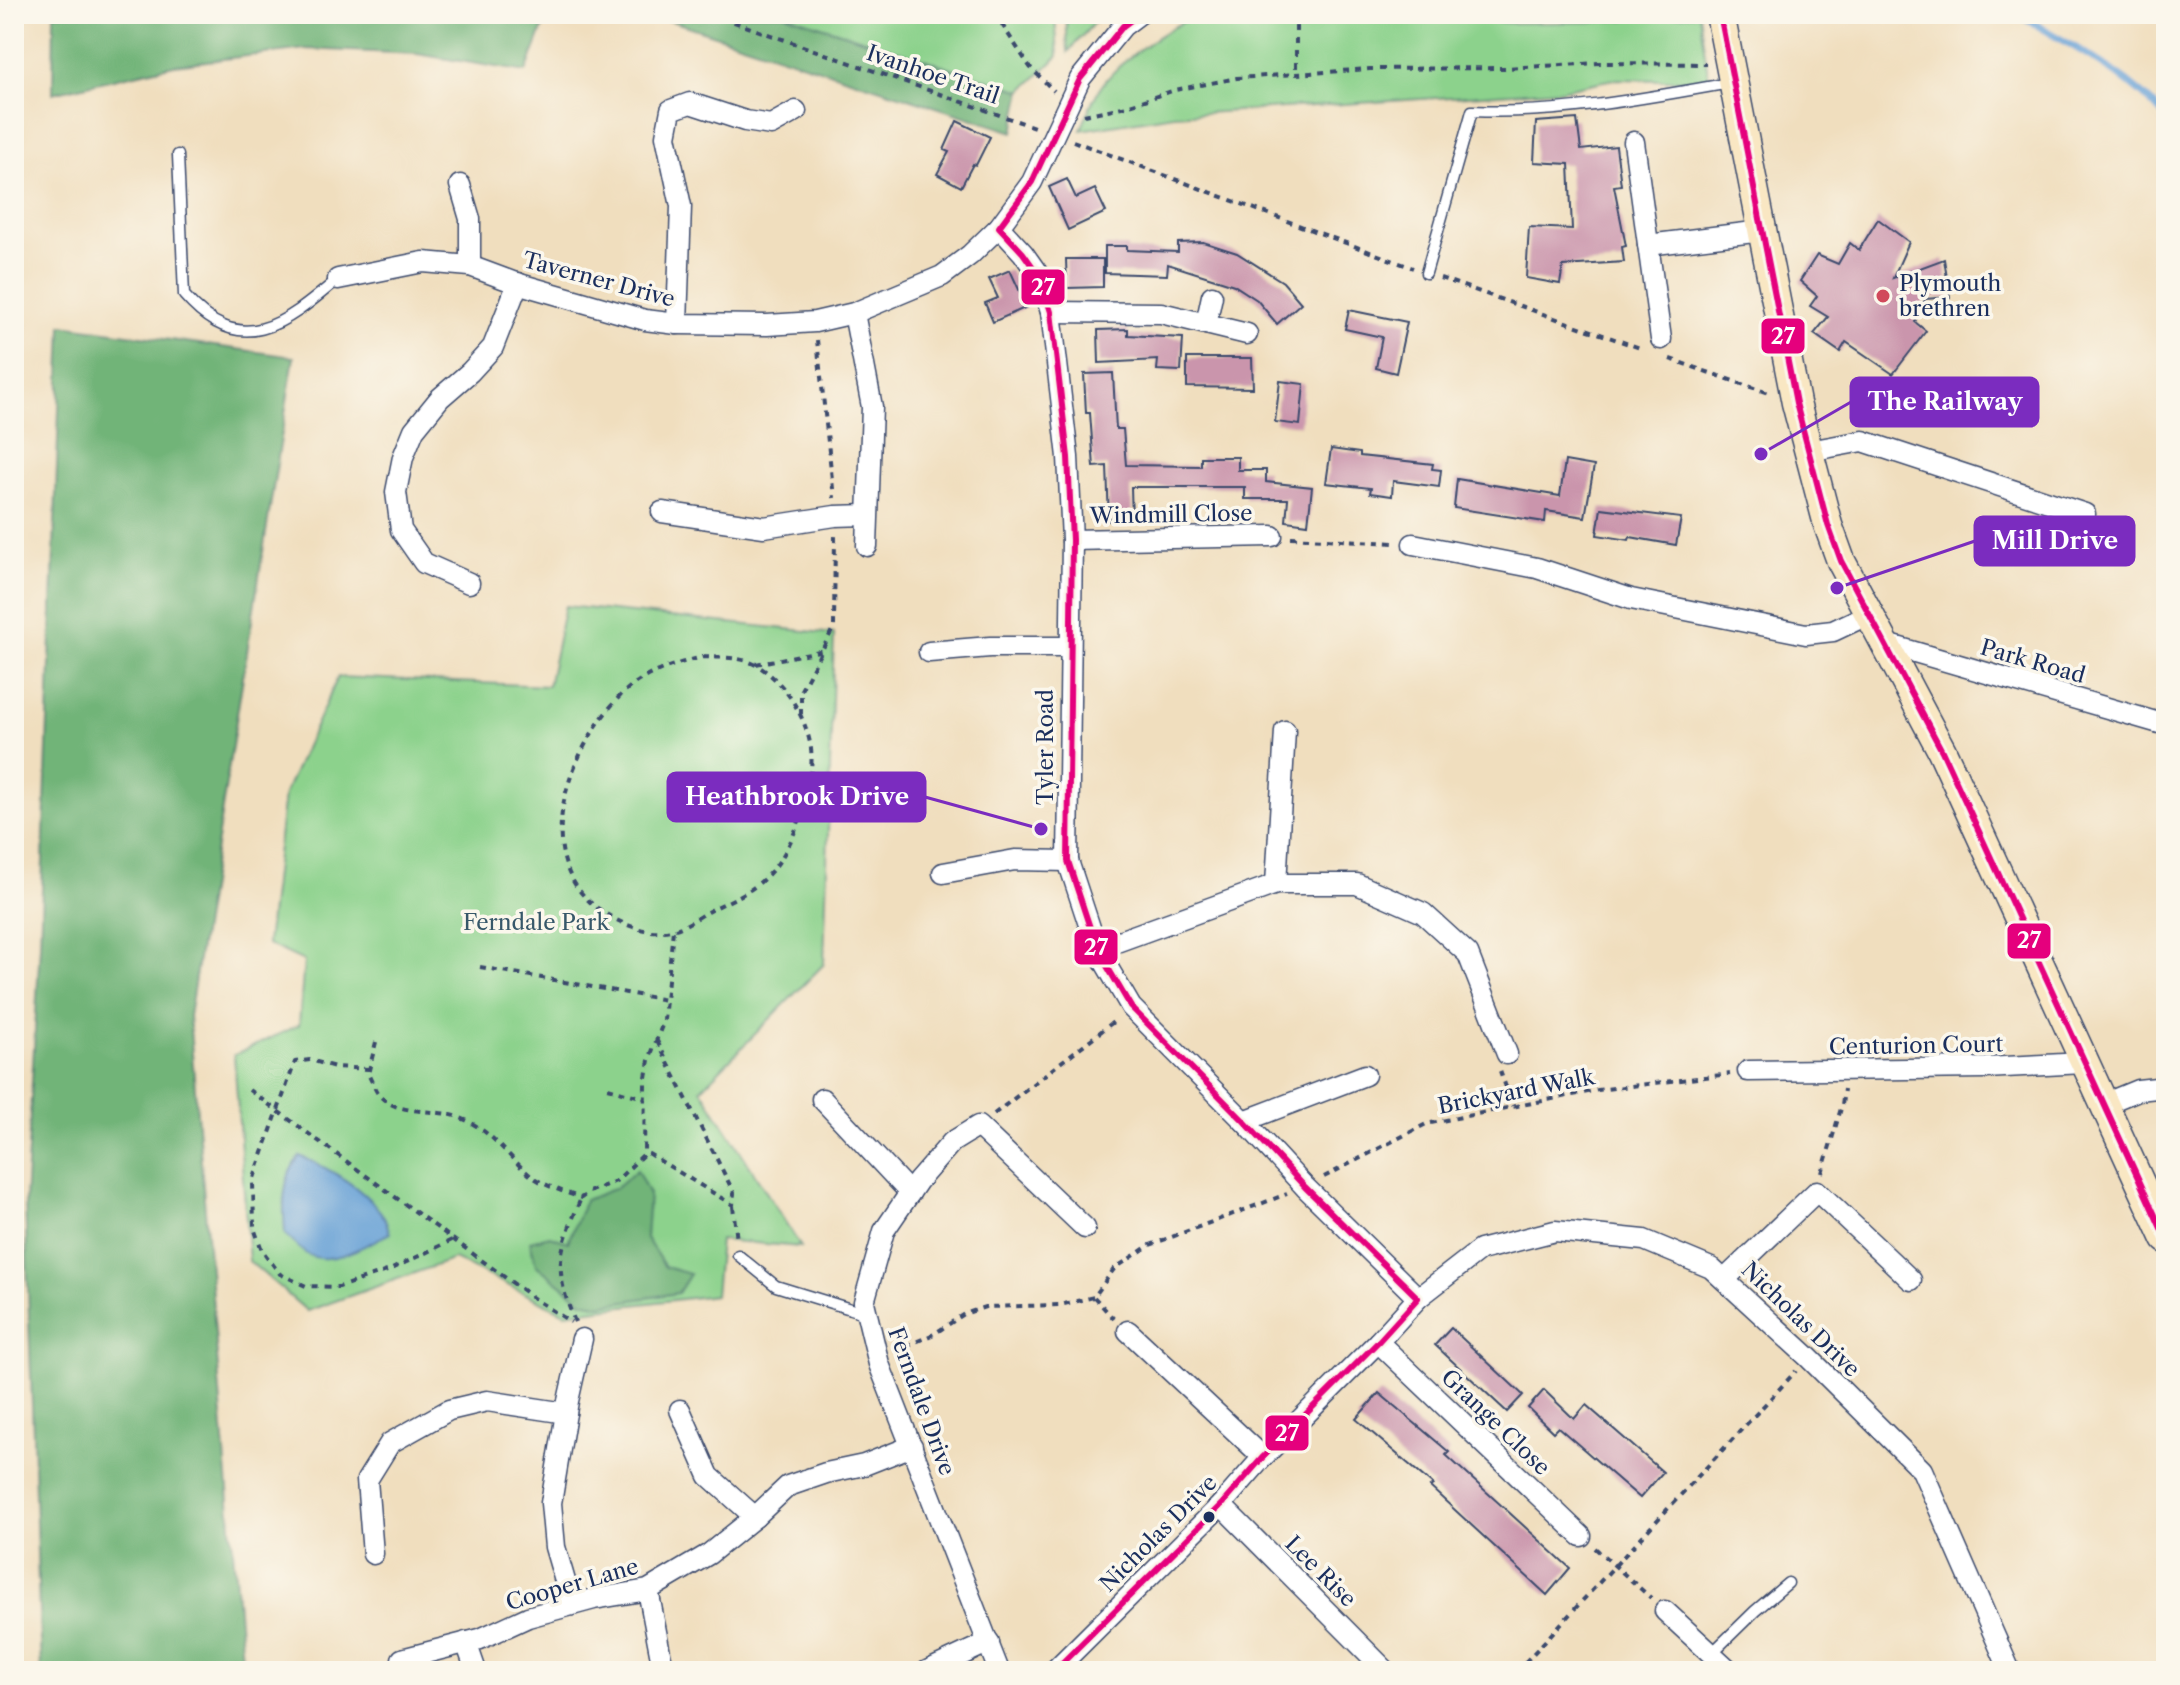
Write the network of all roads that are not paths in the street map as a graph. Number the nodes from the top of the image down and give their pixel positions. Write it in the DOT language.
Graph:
graph roads {
  1 [pos="1139,14"];
  2 [pos="1720,14"];
  3 [pos="1730,73"];
  4 [pos="796,111"];
  5 [pos="1634,142"];
  6 [pos="178,155"];
  7 [pos="460,185"];
  8 [pos="999,227"];
  9 [pos="1762,231"];
  10 [pos="1648,245"];
  11 [pos="470,266"];
  12 [pos="1426,273"];
  13 [pos="338,279"];
  14 [pos="518,283"];
  15 [pos="1212,296"];
  16 [pos="1051,312"];
  17 [pos="854,313"];
  18 [pos="677,324"];
  19 [pos="1206,324"];
  20 [pos="1247,334"];
  21 [pos="1661,339"];
  22 [pos="1809,451"];
  23 [pos="662,512"];
  24 [pos="2085,514"];
  25 [pos="867,515"];
  26 [pos="1272,536"];
  27 [pos="1072,540"];
  28 [pos="1413,544"];
  29 [pos="867,546"];
  30 [pos="469,583"];
  31 [pos="1869,614"];
  32 [pos="1887,644"];
  33 [pos="1069,647"];
  34 [pos="929,652"];
  35 [pos="2166,725"];
  36 [pos="1285,731"];
  37 [pos="1068,861"];
  38 [pos="943,873"];
  39 [pos="1276,884"];
  40 [pos="1097,949"];
  41 [pos="1507,1054"];
  42 [pos="2084,1063"];
  43 [pos="1748,1071"];
  44 [pos="1365,1075"];
  45 [pos="2166,1087"];
  46 [pos="822,1099"];
  47 [pos="2104,1104"];
  48 [pos="1244,1121"];
  49 [pos="910,1193"];
  50 [pos="1085,1228"];
  51 [pos="2166,1239"];
  52 [pos="738,1255"];
  53 [pos="1725,1279"];
  54 [pos="1911,1280"];
  55 [pos="1418,1298"];
  56 [pos="867,1314"];
  57 [pos="1128,1331"];
  58 [pos="582,1339"];
  59 [pos="1378,1342"];
  60 [pos="680,1410"];
  61 [pos="566,1413"];
  62 [pos="912,1446"];
  63 [pos="1263,1457"];
  64 [pos="1221,1505"];
  65 [pos="755,1517"];
  66 [pos="1581,1536"];
  67 [pos="373,1554"];
  68 [pos="1788,1583"];
  69 [pos="648,1590"];
  70 [pos="572,1605"];
  71 [pos="1665,1611"];
  72 [pos="466,1642"];
  73 [pos="989,1642"];
  74 [pos="1711,1654"];
  75 [pos="402,1659"];
  76 [pos="476,1671"];
  77 [pos="667,1671"];
  78 [pos="927,1671"];
  79 [pos="999,1671"];
  80 [pos="1054,1671"];
  81 [pos="1386,1671"];
  82 [pos="1730,1671"];
  83 [pos="2010,1671"];
  1 -- 8 [label="street, Taverner Drive"];
  2 -- 3 [label="street"];
  3 -- 9 [label="street"];
  3 -- 12 [label="lane"];
  4 -- 18 [label="street"];
  5 -- 10 [label="street"];
  6 -- 13 [label="lane"];
  7 -- 11 [label="street"];
  8 -- 16 [label="street, Tyler Road"];
  8 -- 17 [label="street, Taverner Drive"];
  9 -- 10 [label="street"];
  9 -- 22 [label="street"];
  10 -- 21 [label="street"];
  11 -- 13 [label="street, Taverner Drive"];
  11 -- 14 [label="street, Taverner Drive"];
  14 -- 18 [label="street, Taverner Drive"];
  14 -- 30 [label="street"];
  15 -- 19 [label="street"];
  16 -- 19 [label="street"];
  16 -- 27 [label="street, Tyler Road"];
  17 -- 18 [label="street, Taverner Drive"];
  17 -- 25 [label="street"];
  19 -- 20 [label="street"];
  22 -- 24 [label="street"];
  22 -- 31 [label="street"];
  23 -- 25 [label="street"];
  25 -- 29 [label="street"];
  26 -- 27 [label="street, Windmill Close"];
  27 -- 33 [label="street, Tyler Road"];
  28 -- 31 [label="street"];
  31 -- 32 [label="street"];
  32 -- 35 [label="street, Park Road"];
  32 -- 42 [label="street"];
  33 -- 34 [label="street"];
  33 -- 37 [label="street, Tyler Road"];
  36 -- 39 [label="street"];
  37 -- 38 [label="street"];
  37 -- 40 [label="street, Tyler Road"];
  39 -- 40 [label="street"];
  39 -- 41 [label="street"];
  40 -- 48 [label="street, Tyler Road"];
  42 -- 43 [label="street, Centurion Court"];
  42 -- 47 [label="street"];
  44 -- 48 [label="street"];
  45 -- 47 [label="street"];
  46 -- 49 [label="street"];
  47 -- 51 [label="street"];
  48 -- 55 [label="street, Tyler Road"];
  49 -- 50 [label="street, Ferndale Drive"];
  49 -- 56 [label="street, Ferndale Drive"];
  52 -- 56 [label="lane"];
  53 -- 54 [label="street"];
  53 -- 55 [label="street, Nicholas Drive"];
  53 -- 83 [label="street, Nicholas Drive"];
  55 -- 59 [label="street, Nicholas Drive"];
  56 -- 62 [label="street, Ferndale Drive"];
  57 -- 63 [label="street"];
  58 -- 61 [label="street"];
  59 -- 63 [label="street, Nicholas Drive"];
  59 -- 66 [label="street, Grange Close"];
  60 -- 65 [label="street"];
  61 -- 67 [label="street"];
  61 -- 70 [label="street"];
  62 -- 65 [label="street, Cooper Lane"];
  62 -- 73 [label="street, Ferndale Drive"];
  63 -- 64 [label="street, Nicholas Drive"];
  64 -- 80 [label="street, Nicholas Drive"];
  64 -- 81 [label="street, Lee Rise"];
  65 -- 69 [label="street, Cooper Lane"];
  68 -- 74 [label="lane"];
  69 -- 70 [label="street, Cooper Lane"];
  69 -- 77 [label="street"];
  70 -- 72 [label="street, Cooper Lane"];
  71 -- 74 [label="street"];
  72 -- 75 [label="street, Cooper Lane"];
  72 -- 76 [label="street"];
  73 -- 78 [label="street"];
  73 -- 79 [label="street, Ferndale Drive"];
  74 -- 82 [label="street"];
}
